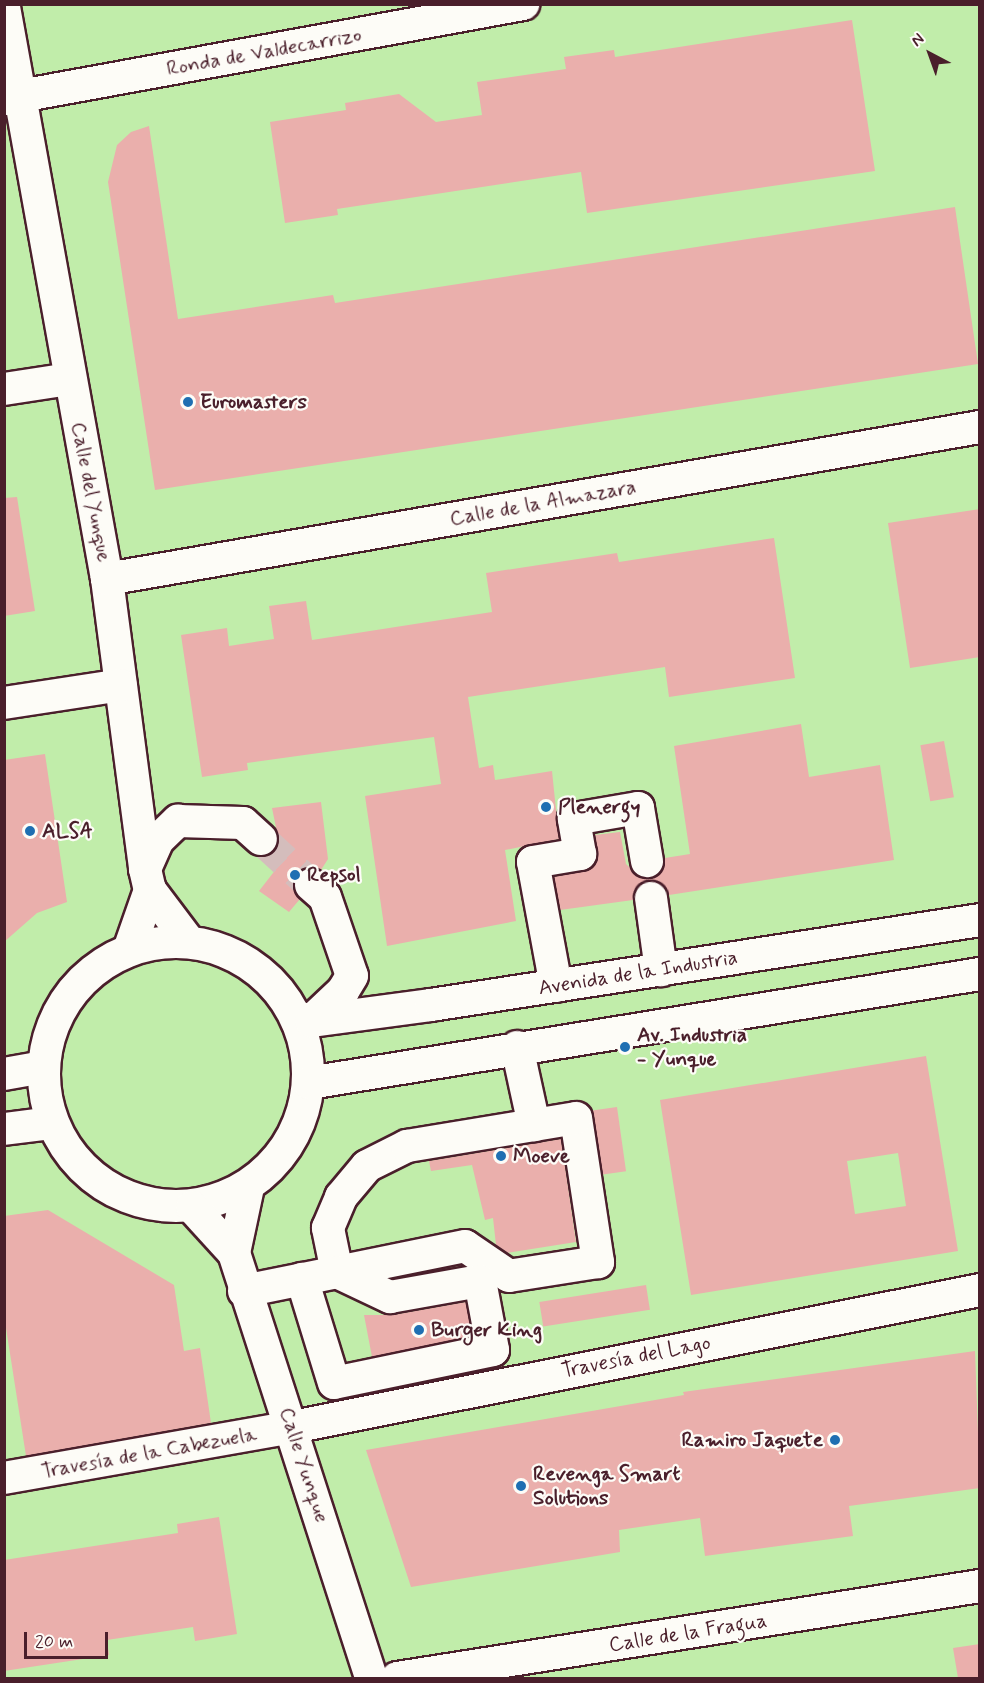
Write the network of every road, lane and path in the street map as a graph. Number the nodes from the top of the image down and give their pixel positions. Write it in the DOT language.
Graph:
graph roads {
  1 [pos="523,4"];
  2 [pos="4,7"];
  3 [pos="11,98"];
  4 [pos="69,379"];
  5 [pos="4,389"];
  6 [pos="980,427"];
  7 [pos="107,579"];
  8 [pos="121,685"];
  9 [pos="4,703"];
  10 [pos="261,839"];
  11 [pos="647,861"];
  12 [pos="148,879"];
  13 [pos="311,885"];
  14 [pos="651,898"];
  15 [pos="980,920"];
  16 [pos="189,942"];
  17 [pos="129,950"];
  18 [pos="661,970"];
  19 [pos="980,974"];
  20 [pos="556,986"];
  21 [pos="304,1019"];
  22 [pos="517,1047"];
  23 [pos="43,1067"];
  24 [pos="4,1074"];
  25 [pos="309,1083"];
  26 [pos="51,1123"];
  27 [pos="534,1125"];
  28 [pos="4,1129"];
  29 [pos="248,1186"];
  30 [pos="192,1207"];
  31 [pos="234,1253"];
  32 [pos="337,1272"];
  33 [pos="302,1279"];
  34 [pos="244,1290"];
  35 [pos="980,1290"];
  36 [pos="293,1427"];
  37 [pos="4,1478"];
  38 [pos="980,1586"];
  39 [pos="370,1678"];
  40 [pos="397,1678"];
  1 -- 3 [label="street, Ronda de Valdecarrizo"];
  2 -- 3 [label="street, Calle del Yunque"];
  3 -- 4 [label="street, Calle del Yunque"];
  4 -- 5 [label="street"];
  4 -- 7 [label="street, Calle del Yunque"];
  6 -- 7 [label="street, Calle de la Almazara"];
  7 -- 8 [label="street, Calle del Yunque"];
  8 -- 9 [label="street"];
  8 -- 12 [label="street, Calle del Yunque"];
  10 -- 12 [label="street"];
  11 -- 20 [label="street"];
  12 -- 16 [label="street, Calle del Yunque"];
  12 -- 17 [label="street, Calle del Yunque"];
  13 -- 21 [label="street"];
  14 -- 18 [label="street"];
  15 -- 18 [label="street, Avenida de la Industria"];
  16 -- 17 [label="street"];
  16 -- 21 [label="street"];
  17 -- 23 [label="street"];
  18 -- 20 [label="street, Avenida de la Industria"];
  19 -- 22 [label="street"];
  20 -- 21 [label="street, Avenida de la Industria"];
  21 -- 25 [label="street"];
  22 -- 25 [label="street"];
  22 -- 27 [label="street"];
  23 -- 24 [label="street"];
  23 -- 26 [label="street"];
  25 -- 29 [label="street"];
  26 -- 28 [label="street"];
  26 -- 30 [label="street"];
  27 -- 32 [label="street"];
  27 -- 32 [label="street"];
  29 -- 30 [label="street"];
  29 -- 31 [label="street, Calle Yunque"];
  30 -- 31 [label="street, Calle Yunque"];
  31 -- 34 [label="street, Calle Yunque"];
  32 -- 33 [label="street"];
  32 -- 33 [label="street"];
  33 -- 34 [label="street"];
  34 -- 36 [label="street, Calle Yunque"];
  35 -- 36 [label="street, Travesía del Lago"];
  36 -- 37 [label="street, Travesía de la Cabezuela"];
  36 -- 39 [label="street, Calle Yunque"];
  38 -- 40 [label="street, Calle de la Fragua"];
}
